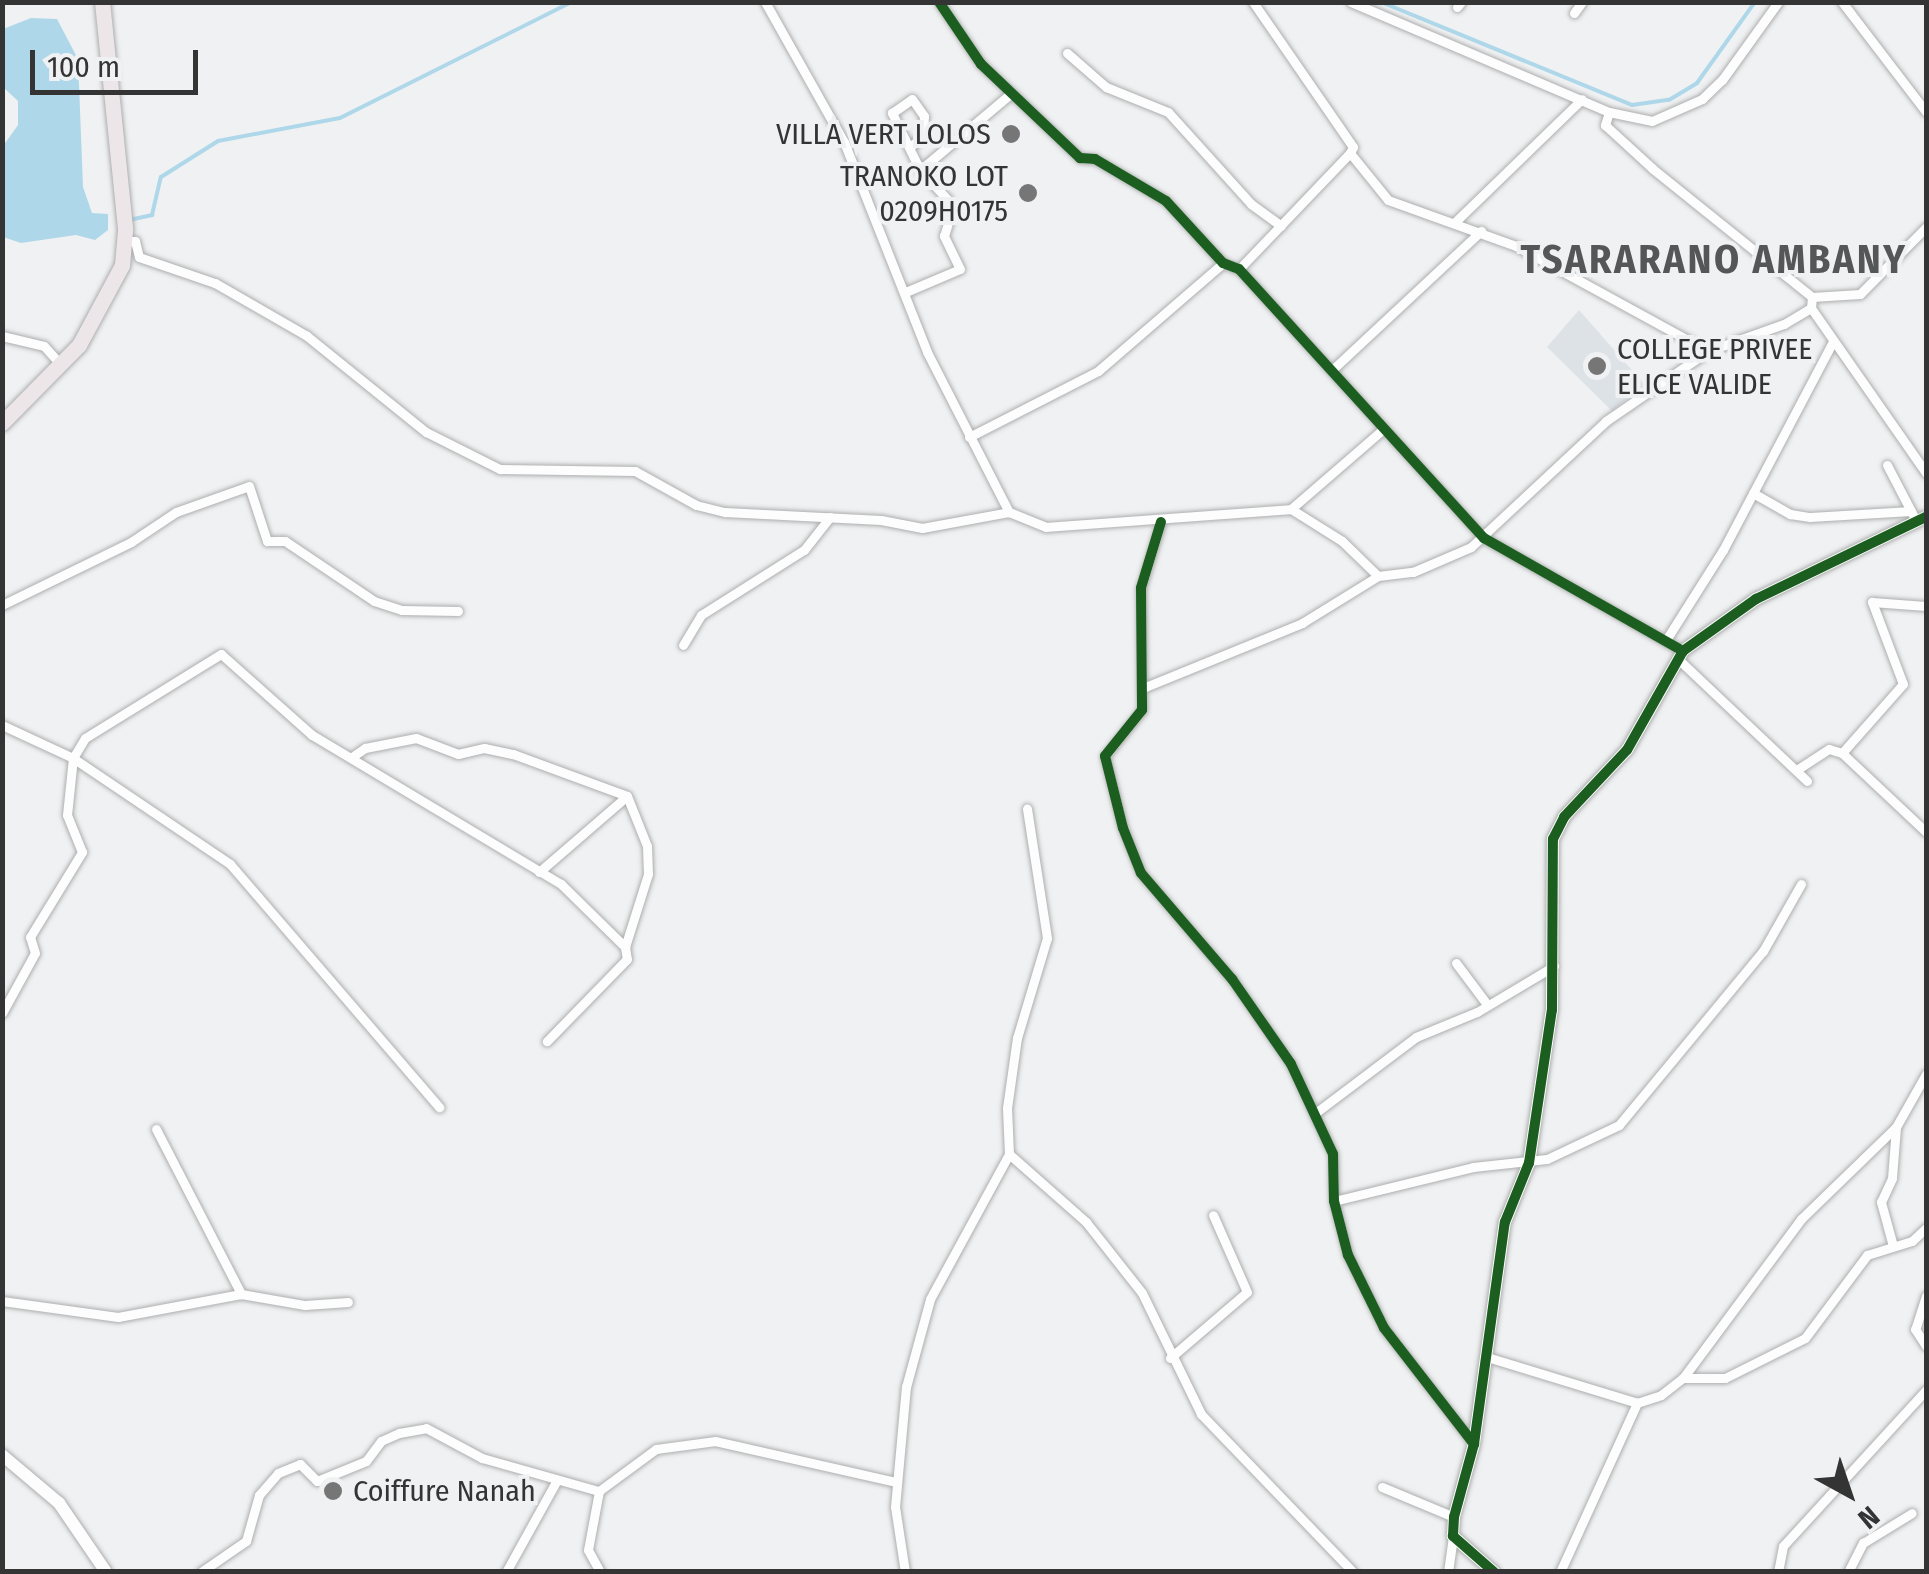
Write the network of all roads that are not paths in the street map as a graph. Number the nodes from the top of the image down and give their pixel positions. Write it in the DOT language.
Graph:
graph roads {
  1 [pos="102,2"];
  2 [pos="764,2"];
  3 [pos="939,2"];
  4 [pos="1253,2"];
  5 [pos="1350,2"];
  6 [pos="1582,2"];
  7 [pos="1778,2"];
  8 [pos="1842,2"];
  9 [pos="1574,14"];
  10 [pos="1066,53"];
  11 [pos="1009,95"];
  12 [pos="1582,99"];
  13 [pos="1609,112"];
  14 [pos="1926,112"];
  15 [pos="910,148"];
  16 [pos="1350,153"];
  17 [pos="920,170"];
  18 [pos="1454,223"];
  19 [pos="1281,226"];
  20 [pos="1926,228"];
  21 [pos="1481,230"];
  22 [pos="125,239"];
  23 [pos="1223,263"];
  24 [pos="1240,269"];
  25 [pos="908,290"];
  26 [pos="1812,302"];
  27 [pos="2,336"];
  28 [pos="1833,341"];
  29 [pos="1708,351"];
  30 [pos="61,365"];
  31 [pos="1332,370"];
  32 [pos="2,423"];
  33 [pos="1382,431"];
  34 [pos="969,437"];
  35 [pos="1887,465"];
  36 [pos="1926,474"];
  37 [pos="1753,493"];
  38 [pos="1290,509"];
  39 [pos="1009,512"];
  40 [pos="830,517"];
  41 [pos="1918,517"];
  42 [pos="1161,522"];
  43 [pos="1484,538"];
  44 [pos="1378,576"];
  45 [pos="2,605"];
  46 [pos="1926,606"];
  47 [pos="458,611"];
  48 [pos="1666,640"];
  49 [pos="684,645"];
  50 [pos="1680,654"];
  51 [pos="1143,688"];
  52 [pos="2,725"];
  53 [pos="1842,754"];
  54 [pos="352,757"];
  55 [pos="73,758"];
  56 [pos="1798,770"];
  57 [pos="1807,782"];
  58 [pos="628,796"];
  59 [pos="1027,809"];
  60 [pos="1926,832"];
  61 [pos="539,872"];
  62 [pos="1801,884"];
  63 [pos="624,947"];
  64 [pos="1456,963"];
  65 [pos="1557,964"];
  66 [pos="1486,1003"];
  67 [pos="2,1012"];
  68 [pos="547,1041"];
  69 [pos="1926,1074"];
  70 [pos="439,1107"];
  71 [pos="1314,1114"];
  72 [pos="1896,1127"];
  73 [pos="156,1129"];
  74 [pos="1009,1154"];
  75 [pos="1530,1163"];
  76 [pos="1334,1201"];
  77 [pos="1213,1215"];
  78 [pos="1926,1228"];
  79 [pos="1893,1246"];
  80 [pos="241,1294"];
  81 [pos="1926,1296"];
  82 [pos="2,1301"];
  83 [pos="348,1302"];
  84 [pos="1926,1346"];
  85 [pos="1486,1357"];
  86 [pos="1170,1358"];
  87 [pos="1683,1378"];
  88 [pos="1926,1390"];
  89 [pos="1637,1403"];
  90 [pos="1474,1444"];
  91 [pos="2,1455"];
  92 [pos="556,1480"];
  93 [pos="895,1482"];
  94 [pos="1382,1487"];
  95 [pos="599,1491"];
  96 [pos="1912,1513"];
  97 [pos="1454,1516"];
  98 [pos="1453,1536"];
  99 [pos="106,1572"];
  100 [pos="201,1572"];
  101 [pos="506,1572"];
  102 [pos="600,1572"];
  103 [pos="905,1572"];
  104 [pos="1353,1572"];
  105 [pos="1448,1572"];
  106 [pos="1494,1572"];
  107 [pos="1560,1572"];
  108 [pos="1778,1572"];
  109 [pos="1848,1572"];
  1 -- 22 [label="main road"];
  2 -- 25 [label="street"];
  3 -- 11 [label="street"];
  4 -- 16 [label="street"];
  5 -- 12 [label="street"];
  6 -- 9 [label="street"];
  7 -- 13 [label="street"];
  8 -- 14 [label="street"];
  10 -- 19 [label="street"];
  11 -- 17 [label="street"];
  11 -- 23 [label="street"];
  12 -- 13 [label="street"];
  12 -- 18 [label="street"];
  13 -- 26 [label="street"];
  15 -- 15 [label="street"];
  15 -- 17 [label="street"];
  16 -- 18 [label="street"];
  16 -- 19 [label="street"];
  17 -- 25 [label="street"];
  18 -- 21 [label="street"];
  19 -- 24 [label="street"];
  20 -- 26 [label="street"];
  21 -- 29 [label="street"];
  21 -- 31 [label="street"];
  22 -- 30 [label="main road"];
  22 -- 40 [label="street"];
  23 -- 24 [label="street"];
  23 -- 34 [label="street"];
  24 -- 31 [label="street"];
  25 -- 34 [label="street"];
  26 -- 28 [label="street"];
  26 -- 29 [label="street"];
  27 -- 30 [label="street"];
  28 -- 36 [label="street"];
  28 -- 37 [label="street"];
  29 -- 43 [label="street"];
  30 -- 32 [label="main road"];
  31 -- 33 [label="street"];
  33 -- 38 [label="street"];
  33 -- 43 [label="street"];
  34 -- 39 [label="street"];
  35 -- 41 [label="street"];
  37 -- 41 [label="street"];
  37 -- 48 [label="street"];
  38 -- 42 [label="street"];
  38 -- 44 [label="street"];
  39 -- 40 [label="street"];
  39 -- 42 [label="street"];
  40 -- 49 [label="street"];
  41 -- 50 [label="street"];
  42 -- 51 [label="street"];
  43 -- 44 [label="street"];
  43 -- 48 [label="street"];
  44 -- 51 [label="street"];
  45 -- 47 [label="street"];
  46 -- 53 [label="street"];
  48 -- 50 [label="street"];
  50 -- 56 [label="street"];
  50 -- 65 [label="street"];
  51 -- 71 [label="street"];
  52 -- 55 [label="street"];
  53 -- 56 [label="street"];
  53 -- 60 [label="street"];
  54 -- 55 [label="street"];
  54 -- 58 [label="street"];
  54 -- 61 [label="street"];
  55 -- 67 [label="street"];
  55 -- 70 [label="street"];
  56 -- 57 [label="street"];
  58 -- 61 [label="street"];
  58 -- 63 [label="street"];
  59 -- 74 [label="street"];
  61 -- 63 [label="street"];
  62 -- 75 [label="street"];
  63 -- 68 [label="street"];
  64 -- 66 [label="street"];
  65 -- 66 [label="street"];
  65 -- 75 [label="street"];
  66 -- 71 [label="street"];
  69 -- 72 [label="street"];
  71 -- 76 [label="street"];
  72 -- 79 [label="street"];
  72 -- 87 [label="street"];
  73 -- 80 [label="street"];
  74 -- 86 [label="street"];
  74 -- 93 [label="street"];
  75 -- 76 [label="street"];
  75 -- 85 [label="street"];
  76 -- 90 [label="street"];
  77 -- 86 [label="street"];
  78 -- 79 [label="street"];
  79 -- 87 [label="street"];
  80 -- 82 [label="street"];
  80 -- 83 [label="street"];
  81 -- 84 [label="street"];
  85 -- 89 [label="street"];
  85 -- 90 [label="street"];
  86 -- 104 [label="street"];
  87 -- 89 [label="street"];
  88 -- 108 [label="street"];
  89 -- 107 [label="street"];
  90 -- 97 [label="street"];
  91 -- 99 [label="street"];
  92 -- 95 [label="street"];
  92 -- 100 [label="street"];
  92 -- 101 [label="street"];
  93 -- 95 [label="street"];
  93 -- 103 [label="street"];
  94 -- 97 [label="street"];
  95 -- 102 [label="street"];
  96 -- 109 [label="street"];
  97 -- 98 [label="street"];
  98 -- 105 [label="street"];
  98 -- 106 [label="street"];
}
